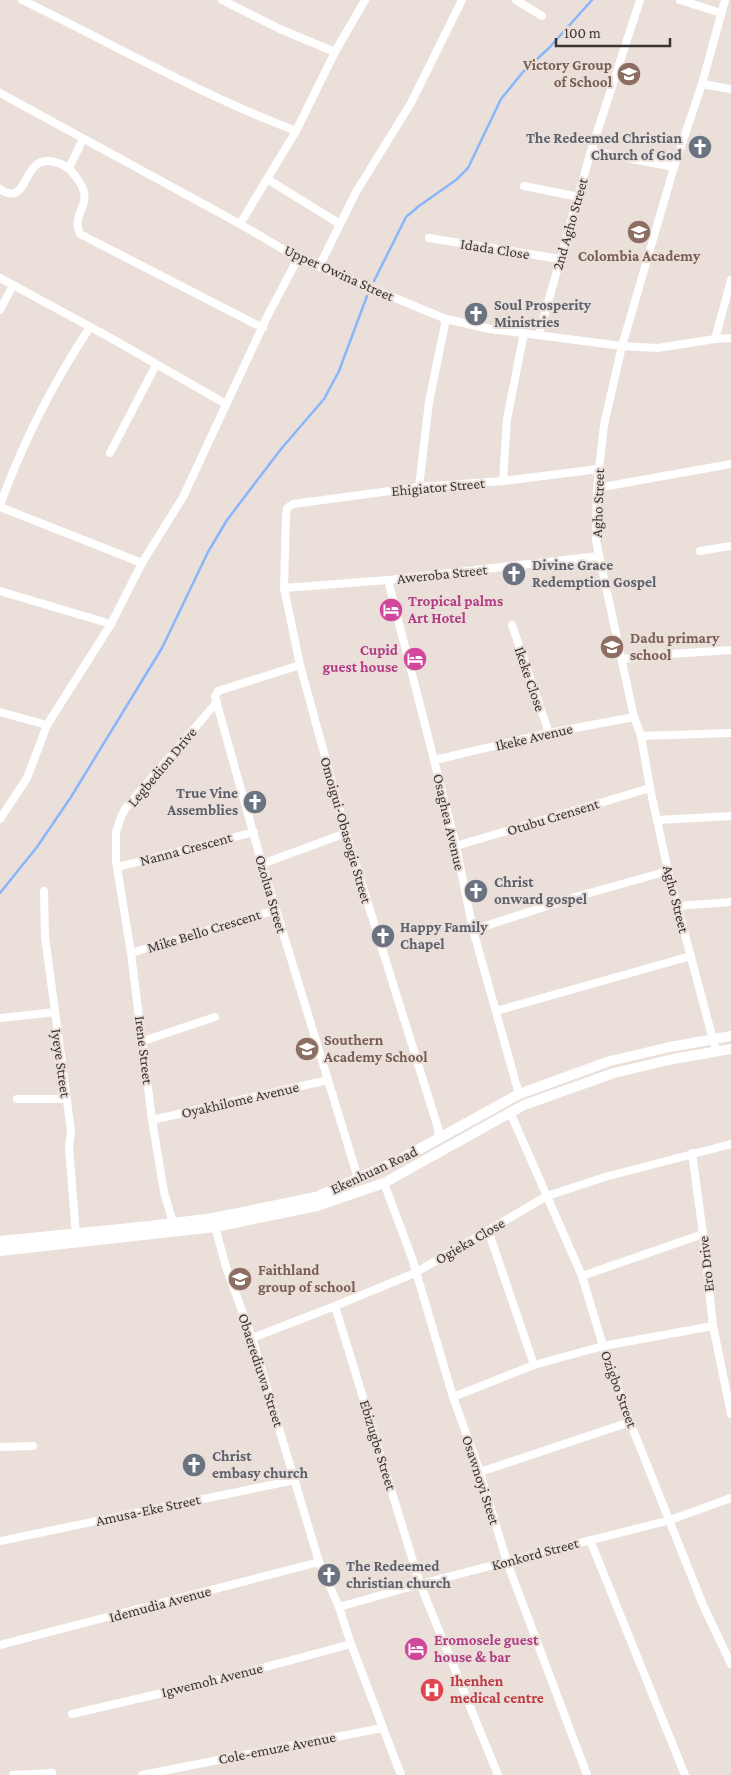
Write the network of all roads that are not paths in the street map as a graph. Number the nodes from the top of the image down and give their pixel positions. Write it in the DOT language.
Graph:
graph roads {
  1 [pos="22,0"];
  2 [pos="222,0"];
  3 [pos="365,0"];
  4 [pos="462,0"];
  5 [pos="516,0"];
  6 [pos="640,0"];
  7 [pos="680,0"];
  8 [pos="725,0"];
  9 [pos="721,13"];
  10 [pos="542,16"];
  11 [pos="335,52"];
  12 [pos="702,84"];
  13 [pos="731,89"];
  14 [pos="0,93"];
  15 [pos="296,132"];
  16 [pos="83,139"];
  17 [pos="591,151"];
  18 [pos="674,167"];
  19 [pos="69,168"];
  20 [pos="267,179"];
  21 [pos="524,186"];
  22 [pos="0,189"];
  23 [pos="579,197"];
  24 [pos="240,224"];
  25 [pos="340,224"];
  26 [pos="429,238"];
  27 [pos="298,258"];
  28 [pos="560,259"];
  29 [pos="319,267"];
  30 [pos="0,278"];
  31 [pos="731,280"];
  32 [pos="13,284"];
  33 [pos="0,310"];
  34 [pos="446,319"];
  35 [pos="90,327"];
  36 [pos="263,328"];
  37 [pos="524,333"];
  38 [pos="539,334"];
  39 [pos="731,338"];
  40 [pos="715,339"];
  41 [pos="622,346"];
  42 [pos="156,364"];
  43 [pos="226,404"];
  44 [pos="110,452"];
  45 [pos="731,464"];
  46 [pos="599,469"];
  47 [pos="503,481"];
  48 [pos="419,487"];
  49 [pos="597,488"];
  50 [pos="0,506"];
  51 [pos="286,516"];
  52 [pos="731,546"];
  53 [pos="700,551"];
  54 [pos="599,556"];
  55 [pos="142,563"];
  56 [pos="388,580"];
  57 [pos="284,588"];
  58 [pos="0,591"];
  59 [pos="111,624"];
  60 [pos="512,625"];
  61 [pos="731,650"];
  62 [pos="622,659"];
  63 [pos="300,665"];
  64 [pos="217,702"];
  65 [pos="0,712"];
  66 [pos="634,717"];
  67 [pos="47,725"];
  68 [pos="549,733"];
  69 [pos="731,733"];
  70 [pos="641,736"];
  71 [pos="435,760"];
  72 [pos="650,788"];
  73 [pos="731,816"];
  74 [pos="0,819"];
  75 [pos="657,820"];
  76 [pos="254,832"];
  77 [pos="346,833"];
  78 [pos="456,846"];
  79 [pos="262,864"];
  80 [pos="118,867"];
  81 [pos="668,872"];
  82 [pos="44,891"];
  83 [pos="731,902"];
  84 [pos="677,906"];
  85 [pos="276,910"];
  86 [pos="473,930"];
  87 [pos="131,953"];
  88 [pos="690,956"];
  89 [pos="496,1011"];
  90 [pos="55,1012"];
  91 [pos="214,1017"];
  92 [pos="0,1018"];
  93 [pos="731,1036"];
  94 [pos="714,1039"];
  95 [pos="143,1041"];
  96 [pos="731,1049"];
  97 [pos="716,1051"];
  98 [pos="328,1080"];
  99 [pos="519,1094"];
  100 [pos="17,1099"];
  101 [pos="66,1099"];
  102 [pos="510,1112"];
  103 [pos="152,1120"];
  104 [pos="439,1138"];
  105 [pos="731,1144"];
  106 [pos="692,1153"];
  107 [pos="358,1178"];
  108 [pos="384,1183"];
  109 [pos="547,1196"];
  110 [pos="214,1223"];
  111 [pos="174,1228"];
  112 [pos="488,1230"];
  113 [pos="76,1234"];
  114 [pos="703,1234"];
  115 [pos="0,1241"];
  116 [pos="0,1251"];
  117 [pos="415,1273"];
  118 [pos="582,1276"];
  119 [pos="335,1306"];
  120 [pos="713,1326"];
  121 [pos="252,1338"];
  122 [pos="603,1346"];
  123 [pos="534,1365"];
  124 [pos="453,1397"];
  125 [pos="731,1414"];
  126 [pos="630,1422"];
  127 [pos="33,1446"];
  128 [pos="0,1447"];
  129 [pos="480,1472"];
  130 [pos="295,1480"];
  131 [pos="731,1498"];
  132 [pos="670,1520"];
  133 [pos="590,1540"];
  134 [pos="0,1541"];
  135 [pos="319,1562"];
  136 [pos="507,1562"];
  137 [pos="420,1584"];
  138 [pos="339,1607"];
  139 [pos="350,1644"];
  140 [pos="0,1645"];
  141 [pos="731,1664"];
  142 [pos="72,1714"];
  143 [pos="382,1728"];
  144 [pos="52,1772"];
  145 [pos="13,1775"];
  146 [pos="142,1775"];
  147 [pos="401,1775"];
  148 [pos="498,1775"];
  149 [pos="587,1775"];
  150 [pos="684,1775"];
  1 -- 15 [label="street"];
  2 -- 11 [label="street"];
  3 -- 11 [label="street"];
  4 -- 25 [label="street"];
  5 -- 10 [label="street"];
  6 -- 17 [label="street, 2nd Agho Street"];
  7 -- 9 [label="street"];
  8 -- 9 [label="street, Agho Street"];
  9 -- 12 [label="street, Agho Street"];
  11 -- 15 [label="street"];
  12 -- 13 [label="street"];
  12 -- 18 [label="street, Agho Street"];
  14 -- 16 [label="street, Upper Owina Street"];
  15 -- 20 [label="street"];
  16 -- 19 [label="street"];
  16 -- 24 [label="street, Upper Owina Street"];
  17 -- 18 [label="street"];
  17 -- 23 [label="street, 2nd Agho Street"];
  18 -- 41 [label="street, Agho Street"];
  19 -- 22 [label="street"];
  19 -- 36 [label="street"];
  20 -- 24 [label="street"];
  20 -- 25 [label="street"];
  21 -- 23 [label="street"];
  23 -- 28 [label="street, 2nd Agho Street"];
  24 -- 27 [label="street, Upper Owina Street"];
  25 -- 29 [label="street"];
  26 -- 28 [label="street, Idada Close"];
  27 -- 29 [label="street, Upper Owina Street"];
  27 -- 36 [label="street"];
  28 -- 38 [label="street, 2nd Agho Street"];
  29 -- 34 [label="street, Upper Owina Street"];
  30 -- 32 [label="street"];
  31 -- 40 [label="street"];
  32 -- 33 [label="street"];
  32 -- 35 [label="street"];
  34 -- 37 [label="street, Upper Owina Street"];
  34 -- 48 [label="street"];
  35 -- 42 [label="street"];
  35 -- 50 [label="street"];
  36 -- 43 [label="street"];
  37 -- 38 [label="street, Upper Owina Street"];
  37 -- 47 [label="street"];
  38 -- 41 [label="street, Upper Owina Street"];
  39 -- 40 [label="street, Upper Owina Street"];
  40 -- 41 [label="street, Upper Owina Street"];
  41 -- 46 [label="street, Agho Street"];
  42 -- 43 [label="street"];
  42 -- 44 [label="street"];
  43 -- 55 [label="street"];
  45 -- 49 [label="street"];
  46 -- 47 [label="street, Ehigiator Street"];
  46 -- 49 [label="street, Agho Street"];
  47 -- 48 [label="street, Ehigiator Street"];
  48 -- 51 [label="street, Ehigiator Street"];
  49 -- 54 [label="street, Agho Street"];
  50 -- 55 [label="street"];
  51 -- 57 [label="street, Omoigui-Obasogie Street"];
  52 -- 53 [label="street"];
  54 -- 56 [label="street, Aweroba Street"];
  54 -- 62 [label="street, Agho Street"];
  55 -- 59 [label="street"];
  56 -- 57 [label="street, Aweroba Street"];
  56 -- 71 [label="street, Osaghea Avenue"];
  57 -- 63 [label="street, Omoigui-Obasogie Street"];
  58 -- 59 [label="street"];
  59 -- 67 [label="street"];
  60 -- 68 [label="street, Ikeke Close"];
  61 -- 62 [label="street"];
  62 -- 66 [label="street, Agho Street"];
  63 -- 64 [label="street"];
  63 -- 77 [label="street, Omoigui-Obasogie Street"];
  64 -- 76 [label="street, Ozolua Street"];
  64 -- 80 [label="street, Legbedion Drive"];
  65 -- 67 [label="street"];
  66 -- 68 [label="street, Ikeke Avenue"];
  66 -- 70 [label="street, Agho Street"];
  67 -- 74 [label="street"];
  68 -- 71 [label="street, Ikeke Avenue"];
  69 -- 70 [label="street"];
  70 -- 72 [label="street, Agho Street"];
  71 -- 78 [label="street, Osaghea Avenue"];
  72 -- 75 [label="street, Agho Street"];
  72 -- 78 [label="street, Otubu Crensent"];
  73 -- 75 [label="street"];
  75 -- 81 [label="street, Agho Street"];
  76 -- 79 [label="street, Ozolua Street"];
  76 -- 80 [label="street, Nanna Crescent"];
  77 -- 79 [label="street"];
  77 -- 104 [label="street, Omoigui-Obasogie Street"];
  78 -- 86 [label="street, Osaghea Avenue"];
  79 -- 85 [label="street, Ozolua Street"];
  80 -- 87 [label="street, Irene Street"];
  81 -- 84 [label="street, Agho Street"];
  81 -- 86 [label="street"];
  82 -- 90 [label="street, Iyeye Street"];
  83 -- 84 [label="street"];
  84 -- 88 [label="street, Agho Street"];
  85 -- 87 [label="street, Mike Bello Crescent"];
  85 -- 98 [label="street, Ozolua Street"];
  86 -- 89 [label="street, Osaghea Avenue"];
  87 -- 95 [label="street, Irene Street"];
  88 -- 89 [label="street"];
  88 -- 94 [label="street, Agho Street"];
  89 -- 99 [label="street, Osaghea Avenue"];
  90 -- 92 [label="street"];
  90 -- 101 [label="street, Iyeye Street"];
  91 -- 95 [label="street"];
  93 -- 94 [label="main road, Ekenhuan Road"];
  94 -- 97 [label="street, Agho Street"];
  94 -- 99 [label="main road, Ekenhuan Road"];
  95 -- 103 [label="street, Irene Street"];
  96 -- 97 [label="main road, Ekenhuan Road"];
  97 -- 102 [label="main road, Ekenhuan Road"];
  98 -- 103 [label="street, Oyakhilome Avenue"];
  98 -- 107 [label="street, Ozolua Street"];
  99 -- 104 [label="main road, Ekenhuan Road"];
  100 -- 101 [label="street"];
  101 -- 113 [label="street, Iyeye Street"];
  102 -- 108 [label="main road, Ekenhuan Road"];
  102 -- 109 [label="street, Ozigbo Street"];
  103 -- 111 [label="street, Irene Street"];
  104 -- 107 [label="main road, Ekenhuan Road"];
  105 -- 106 [label="street"];
  106 -- 109 [label="street, Ogieka Close"];
  106 -- 114 [label="street, Ero Drive"];
  107 -- 110 [label="main road, Ekenhuan Road"];
  108 -- 110 [label="main road, Ekenhuan Road"];
  108 -- 117 [label="street, Osawnoyi Steet"];
  109 -- 112 [label="street, Ogieka Close"];
  109 -- 118 [label="street, Ozigbo Street"];
  110 -- 111 [label="main road, Ekenhuan Road"];
  110 -- 121 [label="street, Obaerediuwa Street"];
  111 -- 113 [label="main road, Ekenhuan Road"];
  111 -- 116 [label="main road, Ekenhuan Road"];
  112 -- 117 [label="street, Ogieka Close"];
  112 -- 123 [label="street"];
  113 -- 115 [label="main road, Ekenhuan Road"];
  114 -- 118 [label="street"];
  114 -- 120 [label="street, Ero Drive"];
  117 -- 119 [label="street, Ogieka Close"];
  117 -- 124 [label="street, Osawnoyi Steet"];
  118 -- 122 [label="street, Ozigbo Street"];
  119 -- 121 [label="street, Ogieka Close"];
  119 -- 137 [label="street, Ebizugbe Street"];
  120 -- 122 [label="street"];
  120 -- 125 [label="street, Ero Drive"];
  121 -- 130 [label="street, Obaerediuwa Street"];
  122 -- 123 [label="street"];
  122 -- 126 [label="street, Ozigbo Street"];
  123 -- 124 [label="street"];
  124 -- 129 [label="street, Osawnoyi Steet"];
  126 -- 129 [label="street"];
  126 -- 132 [label="street, Ozigbo Street"];
  127 -- 128 [label="street"];
  129 -- 136 [label="street, Osawnoyi Steet"];
  130 -- 134 [label="street, Amusa-Eke Street"];
  130 -- 135 [label="street, Obaerediuwa Street"];
  131 -- 132 [label="street, Konkord Street"];
  132 -- 133 [label="street, Konkord Street"];
  132 -- 141 [label="street, Ozigbo Street"];
  133 -- 136 [label="street, Konkord Street"];
  133 -- 150 [label="street"];
  135 -- 138 [label="street, Obaerediuwa Street"];
  135 -- 140 [label="street, Idemudia Avenue"];
  136 -- 137 [label="street, Konkord Street"];
  136 -- 149 [label="street, Osawnoyi Steet"];
  137 -- 138 [label="street, Konkord Street"];
  137 -- 148 [label="street, Ebizugbe Street"];
  138 -- 139 [label="street, Obaerediuwa Street"];
  139 -- 142 [label="street, Igwemoh Avenue"];
  139 -- 143 [label="street, Obaerediuwa Street"];
  143 -- 146 [label="street, Cole-emuze Avenue"];
  143 -- 147 [label="street, Obaerediuwa Street"];
  144 -- 145 [label="street"];
}
